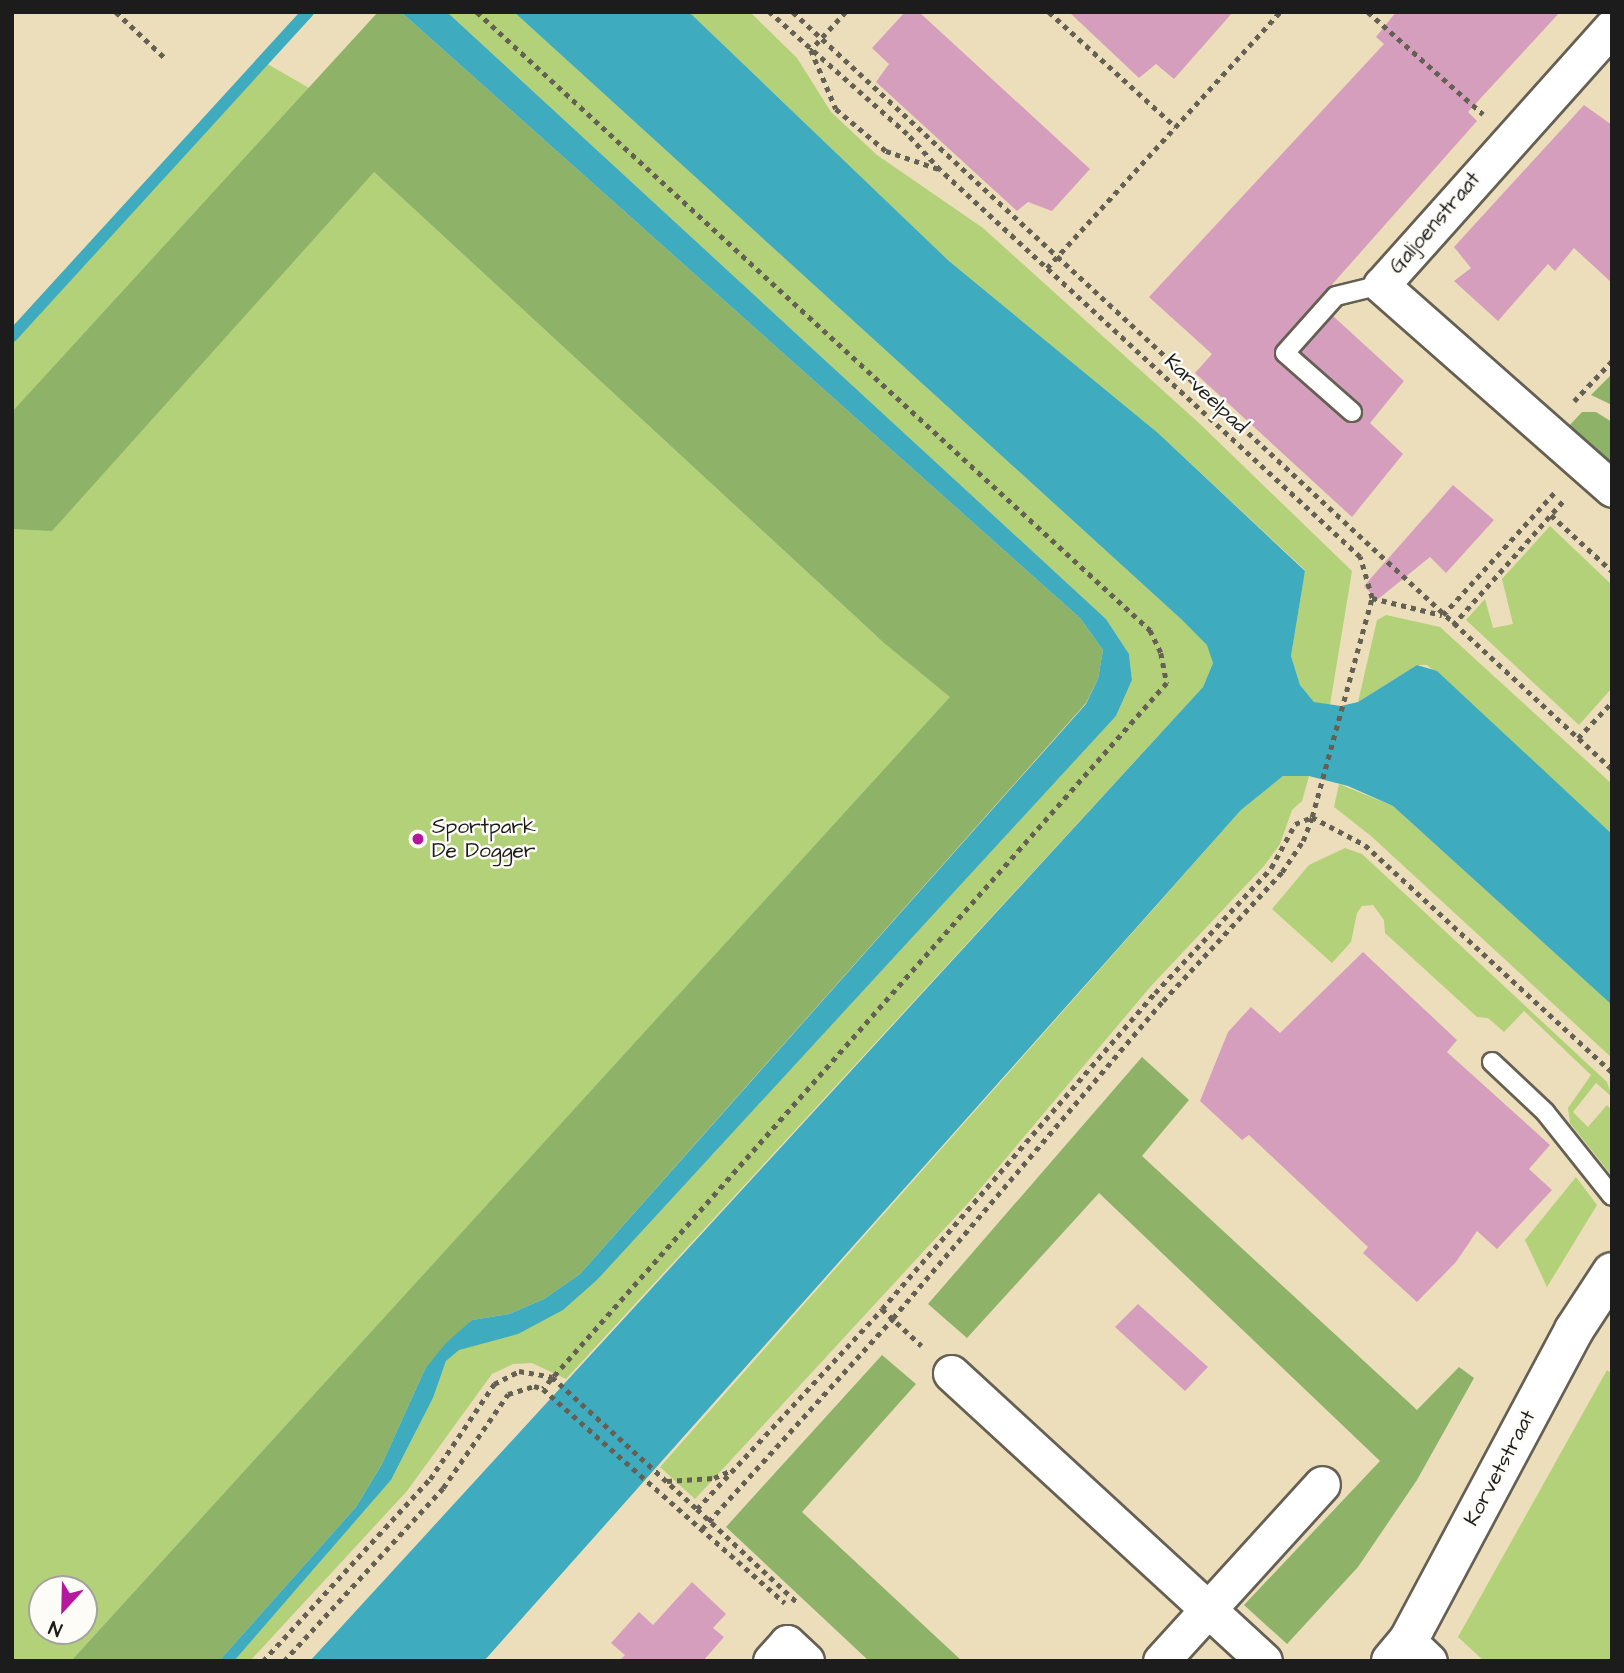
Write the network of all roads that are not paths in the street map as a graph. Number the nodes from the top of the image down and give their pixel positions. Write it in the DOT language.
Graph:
graph roads {
  1 [pos="1612,27"];
  2 [pos="1381,285"];
  3 [pos="1352,412"];
  4 [pos="1595,474"];
  5 [pos="1492,1062"];
  6 [pos="1612,1196"];
  7 [pos="1611,1274"];
  8 [pos="951,1373"];
  9 [pos="1322,1484"];
  10 [pos="1208,1609"];
  11 [pos="1409,1654"];
  12 [pos="1161,1661"];
  13 [pos="1264,1661"];
  1 -- 2 [label="street, Galjoenstraat"];
  2 -- 3 [label="lane"];
  2 -- 4 [label="street, Galjoenstraat"];
  5 -- 6 [label="lane"];
  7 -- 11 [label="street, Korvetstraat"];
  8 -- 10 [label="street"];
  9 -- 10 [label="street"];
  10 -- 12 [label="street"];
  10 -- 13 [label="street"];
}
